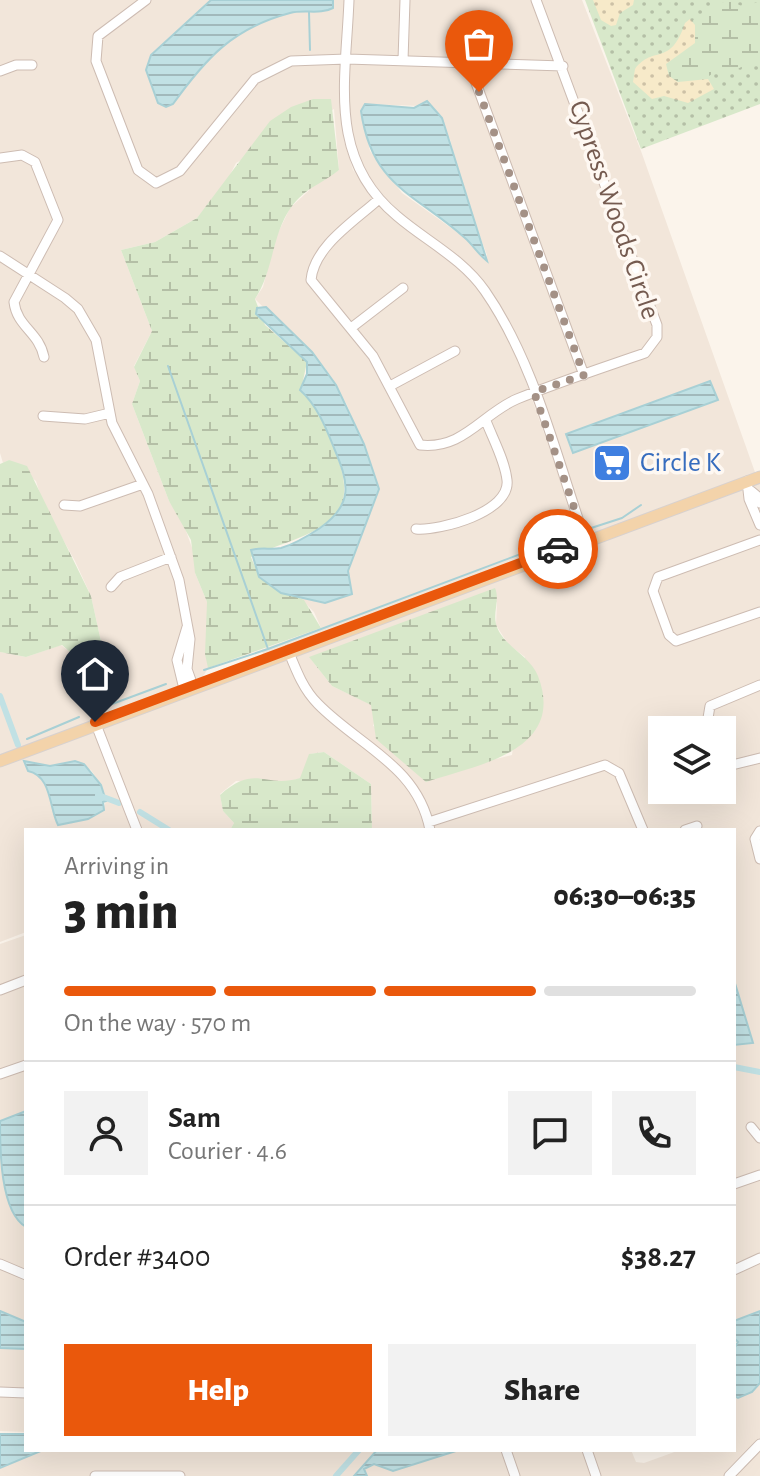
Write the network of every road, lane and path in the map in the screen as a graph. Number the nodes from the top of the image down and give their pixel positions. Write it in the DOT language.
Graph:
graph roads {
  1 [pos="146,0"];
  2 [pos="349,0"];
  3 [pos="405,0"];
  4 [pos="536,0"];
  5 [pos="347,59"];
  6 [pos="403,60"];
  7 [pos="469,64"];
  8 [pos="32,65"];
  9 [pos="563,66"];
  10 [pos="0,71"];
  11 [pos="0,158"];
  12 [pos="379,199"];
  13 [pos="0,256"];
  14 [pos="28,273"];
  15 [pos="403,288"];
  16 [pos="351,328"];
  17 [pos="455,351"];
  18 [pos="44,357"];
  19 [pos="584,375"];
  20 [pos="390,386"];
  21 [pos="534,392"];
  22 [pos="110,413"];
  23 [pos="43,416"];
  24 [pos="486,421"];
  25 [pos="760,477"];
  26 [pos="143,484"];
  27 [pos="749,486"];
  28 [pos="760,503"];
  29 [pos="64,505"];
  30 [pos="760,525"];
  31 [pos="416,529"];
  32 [pos="585,539"];
  33 [pos="760,540"];
  34 [pos="171,557"];
  35 [pos="111,587"];
  36 [pos="760,612"];
  37 [pos="288,650"];
  38 [pos="760,685"];
  39 [pos="189,688"];
  40 [pos="708,716"];
  41 [pos="95,722"];
  42 [pos="760,758"];
  43 [pos="1,760"];
  44 [pos="736,764"];
  45 [pos="429,826"];
  46 [pos="697,826"];
  47 [pos="136,828"];
  48 [pos="642,828"];
  49 [pos="691,828"];
  50 [pos="760,831"];
  51 [pos="760,859"];
  52 [pos="24,981"];
  53 [pos="0,990"];
  54 [pos="24,1066"];
  55 [pos="0,1074"];
  56 [pos="751,1127"];
  57 [pos="760,1138"];
  58 [pos="760,1175"];
  59 [pos="736,1183"];
  60 [pos="760,1258"];
  61 [pos="0,1264"];
  62 [pos="736,1269"];
  63 [pos="24,1274"];
  64 [pos="0,1392"];
  65 [pos="24,1393"];
  66 [pos="760,1444"];
  67 [pos="507,1452"];
  68 [pos="588,1452"];
  69 [pos="736,1474"];
  70 [pos="95,1476"];
  71 [pos="180,1476"];
  72 [pos="515,1476"];
  73 [pos="596,1476"];
  1 -- 5 [label="street"];
  2 -- 5 [label="street"];
  3 -- 6 [label="street"];
  4 -- 9 [label="street, Cypress Woods Circle"];
  5 -- 6 [label="street"];
  5 -- 12 [label="street"];
  6 -- 7 [label="street"];
  7 -- 9 [label="street"];
  7 -- 19 [label="street"];
  8 -- 10 [label="street"];
  9 -- 19 [label="street, Cypress Woods Circle"];
  11 -- 14 [label="street"];
  12 -- 16 [label="street"];
  12 -- 21 [label="street"];
  13 -- 14 [label="street"];
  14 -- 18 [label="street"];
  14 -- 22 [label="street"];
  15 -- 16 [label="street"];
  16 -- 20 [label="street"];
  17 -- 20 [label="street"];
  19 -- 21 [label="street, Cypress Woods Circle"];
  20 -- 24 [label="street, Cypress Woods Circle"];
  21 -- 24 [label="street, Cypress Woods Circle"];
  21 -- 32 [label="street"];
  22 -- 23 [label="street"];
  22 -- 26 [label="street"];
  24 -- 31 [label="street"];
  25 -- 27 [label="main road"];
  26 -- 29 [label="street"];
  26 -- 34 [label="street"];
  27 -- 28 [label="street"];
  27 -- 30 [label="street"];
  27 -- 32 [label="main road"];
  32 -- 37 [label="main road"];
  33 -- 36 [label="street"];
  34 -- 35 [label="street"];
  34 -- 39 [label="street"];
  37 -- 39 [label="main road"];
  37 -- 45 [label="street"];
  38 -- 40 [label="street"];
  39 -- 41 [label="main road"];
  41 -- 43 [label="main road"];
  41 -- 47 [label="street"];
  42 -- 44 [label="street"];
  45 -- 48 [label="street"];
  46 -- 49 [label="street"];
  50 -- 51 [label="street"];
  52 -- 53 [label="street"];
  54 -- 55 [label="street"];
  56 -- 57 [label="street"];
  58 -- 59 [label="street"];
  60 -- 62 [label="street"];
  61 -- 63 [label="street"];
  64 -- 65 [label="street"];
  66 -- 69 [label="street"];
  67 -- 72 [label="street"];
  68 -- 73 [label="street"];
  70 -- 71 [label="street"];
}
